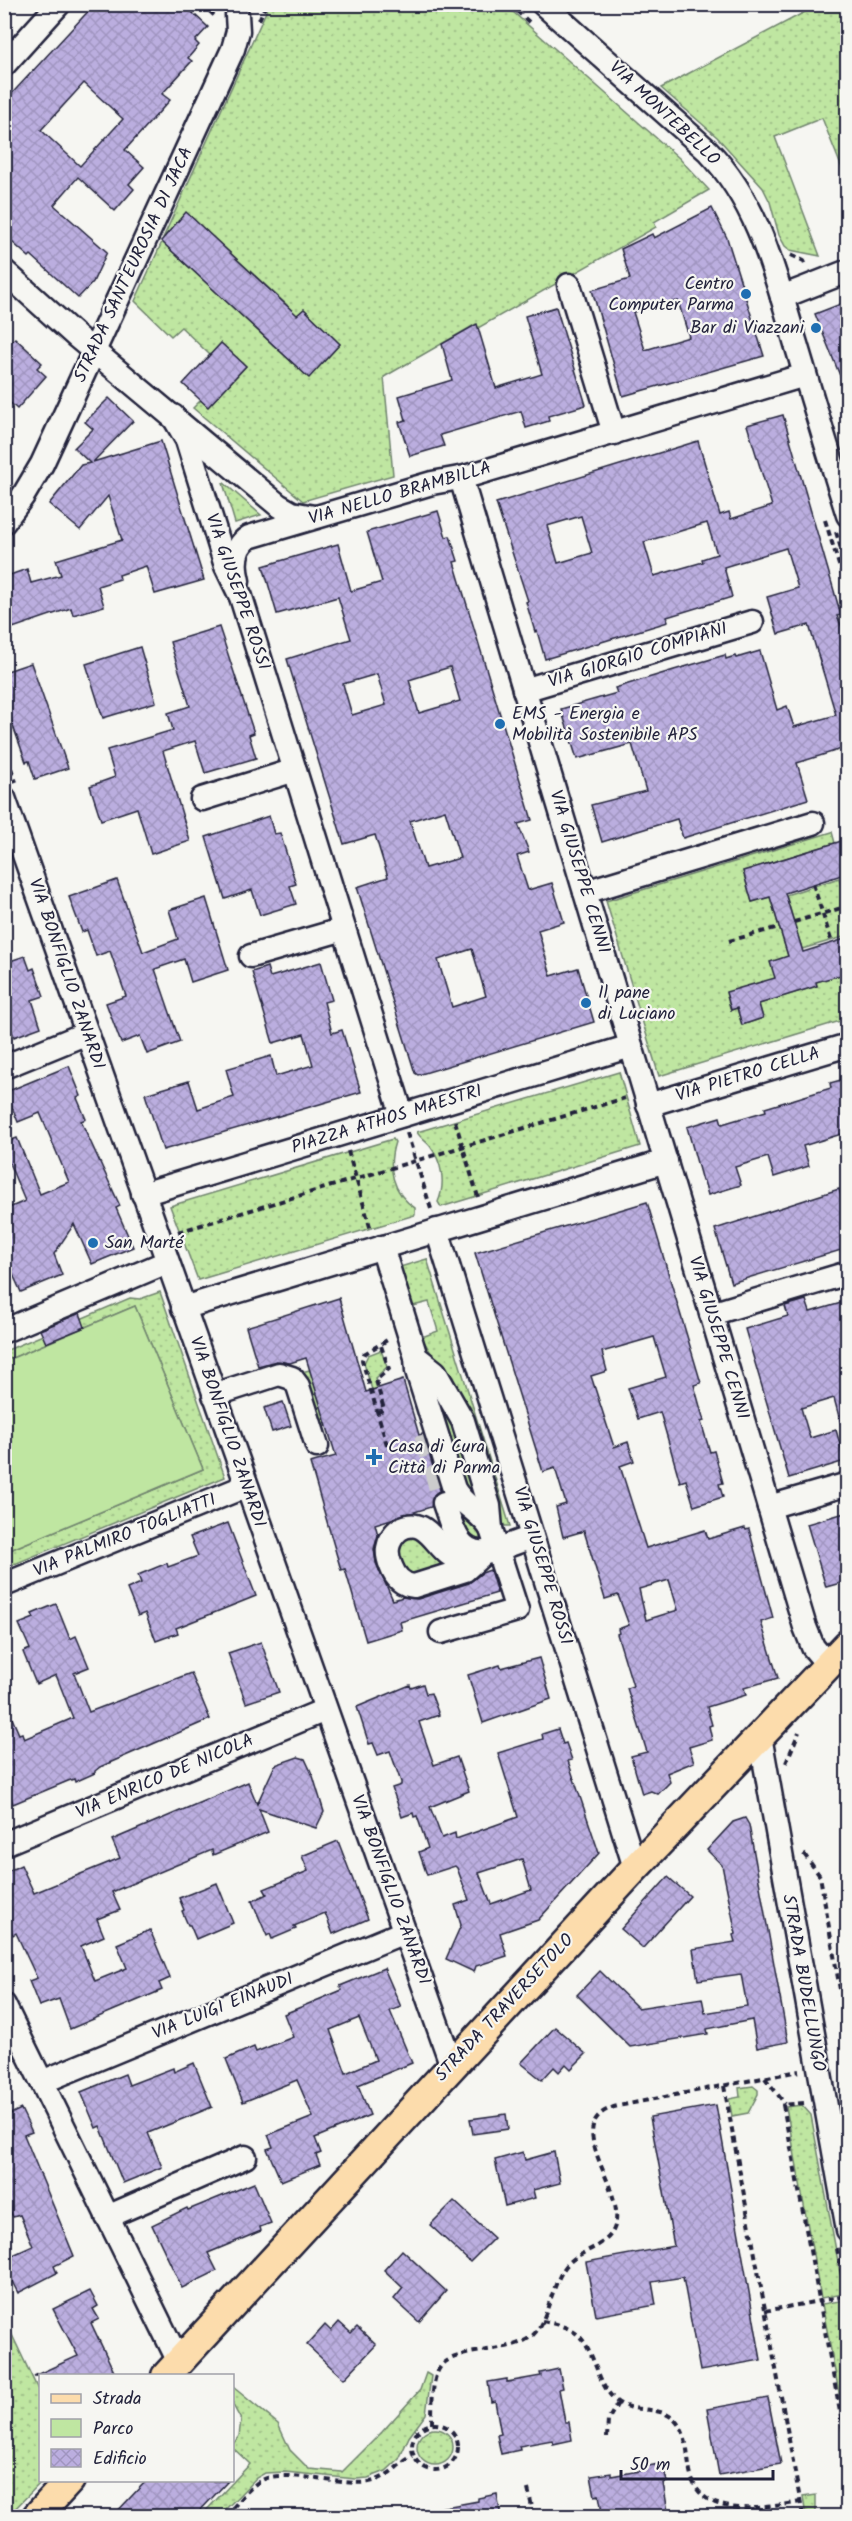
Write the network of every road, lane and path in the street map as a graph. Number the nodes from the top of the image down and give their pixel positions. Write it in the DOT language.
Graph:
graph roads {
  1 [pos="59,4"];
  2 [pos="266,4"];
  3 [pos="509,4"];
  4 [pos="543,4"];
  5 [pos="237,8"];
  6 [pos="255,28"];
  7 [pos="535,28"];
  8 [pos="4,65"];
  9 [pos="4,271"];
  10 [pos="848,271"];
  11 [pos="569,285"];
  12 [pos="782,297"];
  13 [pos="95,350"];
  14 [pos="805,375"];
  15 [pos="173,416"];
  16 [pos="614,433"];
  17 [pos="842,475"];
  18 [pos="461,478"];
  19 [pos="324,515"];
  20 [pos="848,515"];
  21 [pos="4,522"];
  22 [pos="241,597"];
  23 [pos="752,622"];
  24 [pos="524,690"];
  25 [pos="296,770"];
  26 [pos="202,799"];
  27 [pos="7,811"];
  28 [pos="813,823"];
  29 [pos="813,884"];
  30 [pos="585,892"];
  31 [pos="848,906"];
  32 [pos="823,913"];
  33 [pos="794,922"];
  34 [pos="779,927"];
  35 [pos="344,929"];
  36 [pos="729,941"];
  37 [pos="832,943"];
  38 [pos="251,956"];
  39 [pos="87,1033"];
  40 [pos="848,1045"];
  41 [pos="631,1046"];
  42 [pos="4,1067"];
  43 [pos="638,1101"];
  44 [pos="445,1121"];
  45 [pos="406,1128"];
  46 [pos="463,1146"];
  47 [pos="358,1147"];
  48 [pos="348,1150"];
  49 [pos="337,1154"];
  50 [pos="416,1161"];
  51 [pos="666,1161"];
  52 [pos="356,1179"];
  53 [pos="143,1194"];
  54 [pos="480,1203"];
  55 [pos="433,1217"];
  56 [pos="170,1231"];
  57 [pos="360,1234"];
  58 [pos="378,1235"];
  59 [pos="181,1242"];
  60 [pos="167,1262"];
  61 [pos="848,1273"];
  62 [pos="183,1308"];
  63 [pos="711,1314"];
  64 [pos="4,1331"];
  65 [pos="380,1343"];
  66 [pos="406,1345"];
  67 [pos="214,1395"];
  68 [pos="377,1412"];
  69 [pos="425,1434"];
  70 [pos="387,1445"];
  71 [pos="316,1446"];
  72 [pos="848,1484"];
  73 [pos="246,1486"];
  74 [pos="444,1503"];
  75 [pos="769,1508"];
  76 [pos="504,1542"];
  77 [pos="4,1586"];
  78 [pos="441,1632"];
  79 [pos="848,1644"];
  80 [pos="828,1665"];
  81 [pos="326,1710"];
  82 [pos="803,1727"];
  83 [pos="760,1736"];
  84 [pos="784,1768"];
  85 [pos="4,1844"];
  86 [pos="802,1850"];
  87 [pos="635,1868"];
  88 [pos="404,1932"];
  89 [pos="4,2005"];
  90 [pos="848,2035"];
  91 [pos="452,2066"];
  92 [pos="803,2067"];
  93 [pos="765,2078"];
  94 [pos="42,2082"];
  95 [pos="724,2086"];
  96 [pos="785,2104"];
  97 [pos="810,2108"];
  98 [pos="839,2131"];
  99 [pos="245,2157"];
  100 [pos="107,2217"];
  101 [pos="842,2234"];
  102 [pos="846,2296"];
  103 [pos="819,2301"];
  104 [pos="848,2304"];
  105 [pos="765,2311"];
  106 [pos="542,2321"];
  107 [pos="172,2369"];
  108 [pos="618,2403"];
  109 [pos="848,2414"];
  110 [pos="840,2415"];
  111 [pos="432,2424"];
  112 [pos="845,2433"];
  113 [pos="607,2438"];
  114 [pos="848,2455"];
  115 [pos="413,2456"];
  116 [pos="69,2482"];
  117 [pos="528,2489"];
  118 [pos="801,2502"];
  119 [pos="37,2517"];
  120 [pos="226,2517"];
  121 [pos="534,2517"];
  122 [pos="803,2517"];
  1 -- 8 [label="street"];
  2 -- 6 [label="path"];
  3 -- 7 [label="path"];
  4 -- 12 [label="street, VIA MONTEBELLO"];
  5 -- 13 [label="street, STRADA SANT'EUROSIA DI JACA"];
  9 -- 13 [label="street, VIA GIUSEPPE ROSSI"];
  10 -- 12 [label="street"];
  11 -- 16 [label="street"];
  12 -- 14 [label="street, VIA MONTEBELLO"];
  13 -- 15 [label="street, VIA GIUSEPPE ROSSI"];
  13 -- 21 [label="street, STRADA SANT'EUROSIA DI JACA"];
  14 -- 16 [label="street, VIA NELLO BRAMBILLA"];
  14 -- 17 [label="street, VIA MONTEBELLO"];
  15 -- 19 [label="street, VIA GIUSEPPE ROSSI"];
  15 -- 22 [label="street, VIA GIUSEPPE ROSSI"];
  16 -- 18 [label="street, VIA NELLO BRAMBILLA"];
  17 -- 20 [label="street, VIA MONTEBELLO"];
  18 -- 19 [label="street, VIA NELLO BRAMBILLA"];
  18 -- 24 [label="street, VIA GIUSEPPE CENNI"];
  19 -- 22 [label="street, VIA NELLO BRAMBILLA"];
  22 -- 25 [label="street, VIA GIUSEPPE ROSSI"];
  23 -- 24 [label="street, VIA GIORGIO COMPIANI"];
  24 -- 30 [label="street, VIA GIUSEPPE CENNI"];
  25 -- 26 [label="street"];
  25 -- 35 [label="street, VIA GIUSEPPE ROSSI"];
  27 -- 39 [label="street, VIA BONFIGLIO ZANARDI"];
  28 -- 30 [label="street"];
  29 -- 32 [label="path"];
  30 -- 41 [label="street, VIA GIUSEPPE CENNI"];
  31 -- 32 [label="path"];
  32 -- 33 [label="path"];
  32 -- 37 [label="path"];
  34 -- 36 [label="path"];
  35 -- 38 [label="street"];
  35 -- 45 [label="street, VIA GIUSEPPE ROSSI"];
  39 -- 42 [label="street"];
  39 -- 53 [label="street, VIA BONFIGLIO ZANARDI"];
  40 -- 43 [label="street, VIA PIETRO CELLA"];
  41 -- 43 [label="street, VIA GIUSEPPE CENNI"];
  41 -- 45 [label="street, PIAZZA ATHOS MAESTRI"];
  43 -- 46 [label="path"];
  43 -- 51 [label="street, VIA GIUSEPPE CENNI"];
  44 -- 46 [label="path"];
  45 -- 50 [label="path"];
  45 -- 53 [label="street, PIAZZA ATHOS MAESTRI"];
  46 -- 50 [label="path"];
  46 -- 54 [label="path"];
  47 -- 48 [label="path"];
  48 -- 49 [label="path"];
  48 -- 52 [label="path"];
  50 -- 52 [label="path"];
  50 -- 55 [label="path"];
  51 -- 54 [label="street"];
  51 -- 63 [label="street, VIA GIUSEPPE CENNI"];
  52 -- 56 [label="path"];
  52 -- 58 [label="path"];
  53 -- 56 [label="street, VIA BONFIGLIO ZANARDI"];
  54 -- 55 [label="street"];
  55 -- 58 [label="street"];
  55 -- 76 [label="street, VIA GIUSEPPE ROSSI"];
  56 -- 59 [label="path"];
  56 -- 60 [label="street, VIA BONFIGLIO ZANARDI"];
  57 -- 58 [label="path"];
  58 -- 62 [label="street"];
  58 -- 66 [label="street"];
  60 -- 62 [label="street, VIA BONFIGLIO ZANARDI"];
  60 -- 64 [label="street"];
  61 -- 63 [label="street"];
  62 -- 67 [label="street, VIA BONFIGLIO ZANARDI"];
  63 -- 75 [label="street, VIA GIUSEPPE CENNI"];
  65 -- 66 [label="path"];
  65 -- 68 [label="path"];
  65 -- 68 [label="path"];
  66 -- 69 [label="street"];
  66 -- 76 [label="street"];
  67 -- 71 [label="street"];
  67 -- 73 [label="street, VIA BONFIGLIO ZANARDI"];
  68 -- 70 [label="path"];
  72 -- 75 [label="street"];
  73 -- 77 [label="street, VIA PALMIRO TOGLIATTI"];
  73 -- 81 [label="street, VIA BONFIGLIO ZANARDI"];
  74 -- 76 [label="street"];
  75 -- 80 [label="street, VIA GIUSEPPE CENNI"];
  76 -- 78 [label="street"];
  76 -- 87 [label="street, VIA GIUSEPPE ROSSI"];
  79 -- 80 [label="main road, STRADA TRAVERSETOLO"];
  80 -- 83 [label="main road, STRADA TRAVERSETOLO"];
  81 -- 85 [label="street, VIA ENRICO DE NICOLA"];
  81 -- 88 [label="street, VIA BONFIGLIO ZANARDI"];
  82 -- 84 [label="path"];
  83 -- 87 [label="main road, STRADA TRAVERSETOLO"];
  83 -- 98 [label="street, STRADA BUDELLUNGO"];
  86 -- 90 [label="path"];
  87 -- 91 [label="main road, STRADA TRAVERSETOLO"];
  88 -- 91 [label="street, VIA BONFIGLIO ZANARDI"];
  88 -- 94 [label="street, VIA LUIGI EINAUDI"];
  89 -- 94 [label="street"];
  91 -- 107 [label="main road, STRADA TRAVERSETOLO"];
  92 -- 93 [label="path"];
  93 -- 95 [label="path"];
  93 -- 96 [label="path"];
  94 -- 100 [label="street"];
  95 -- 105 [label="path"];
  95 -- 106 [label="path"];
  96 -- 97 [label="path"];
  96 -- 103 [label="path"];
  98 -- 101 [label="street, STRADA BUDELLUNGO"];
  99 -- 100 [label="street"];
  100 -- 107 [label="street"];
  101 -- 102 [label="path"];
  102 -- 103 [label="path"];
  102 -- 104 [label="path"];
  103 -- 105 [label="path"];
  103 -- 110 [label="path"];
  105 -- 118 [label="path"];
  106 -- 108 [label="path"];
  106 -- 111 [label="path"];
  108 -- 113 [label="path"];
  108 -- 118 [label="path"];
  109 -- 110 [label="path"];
  110 -- 112 [label="path"];
  111 -- 115 [label="path"];
  111 -- 115 [label="path"];
  112 -- 114 [label="path"];
  115 -- 120 [label="path"];
  116 -- 119 [label="main road"];
  117 -- 121 [label="path"];
  118 -- 122 [label="path"];
}
